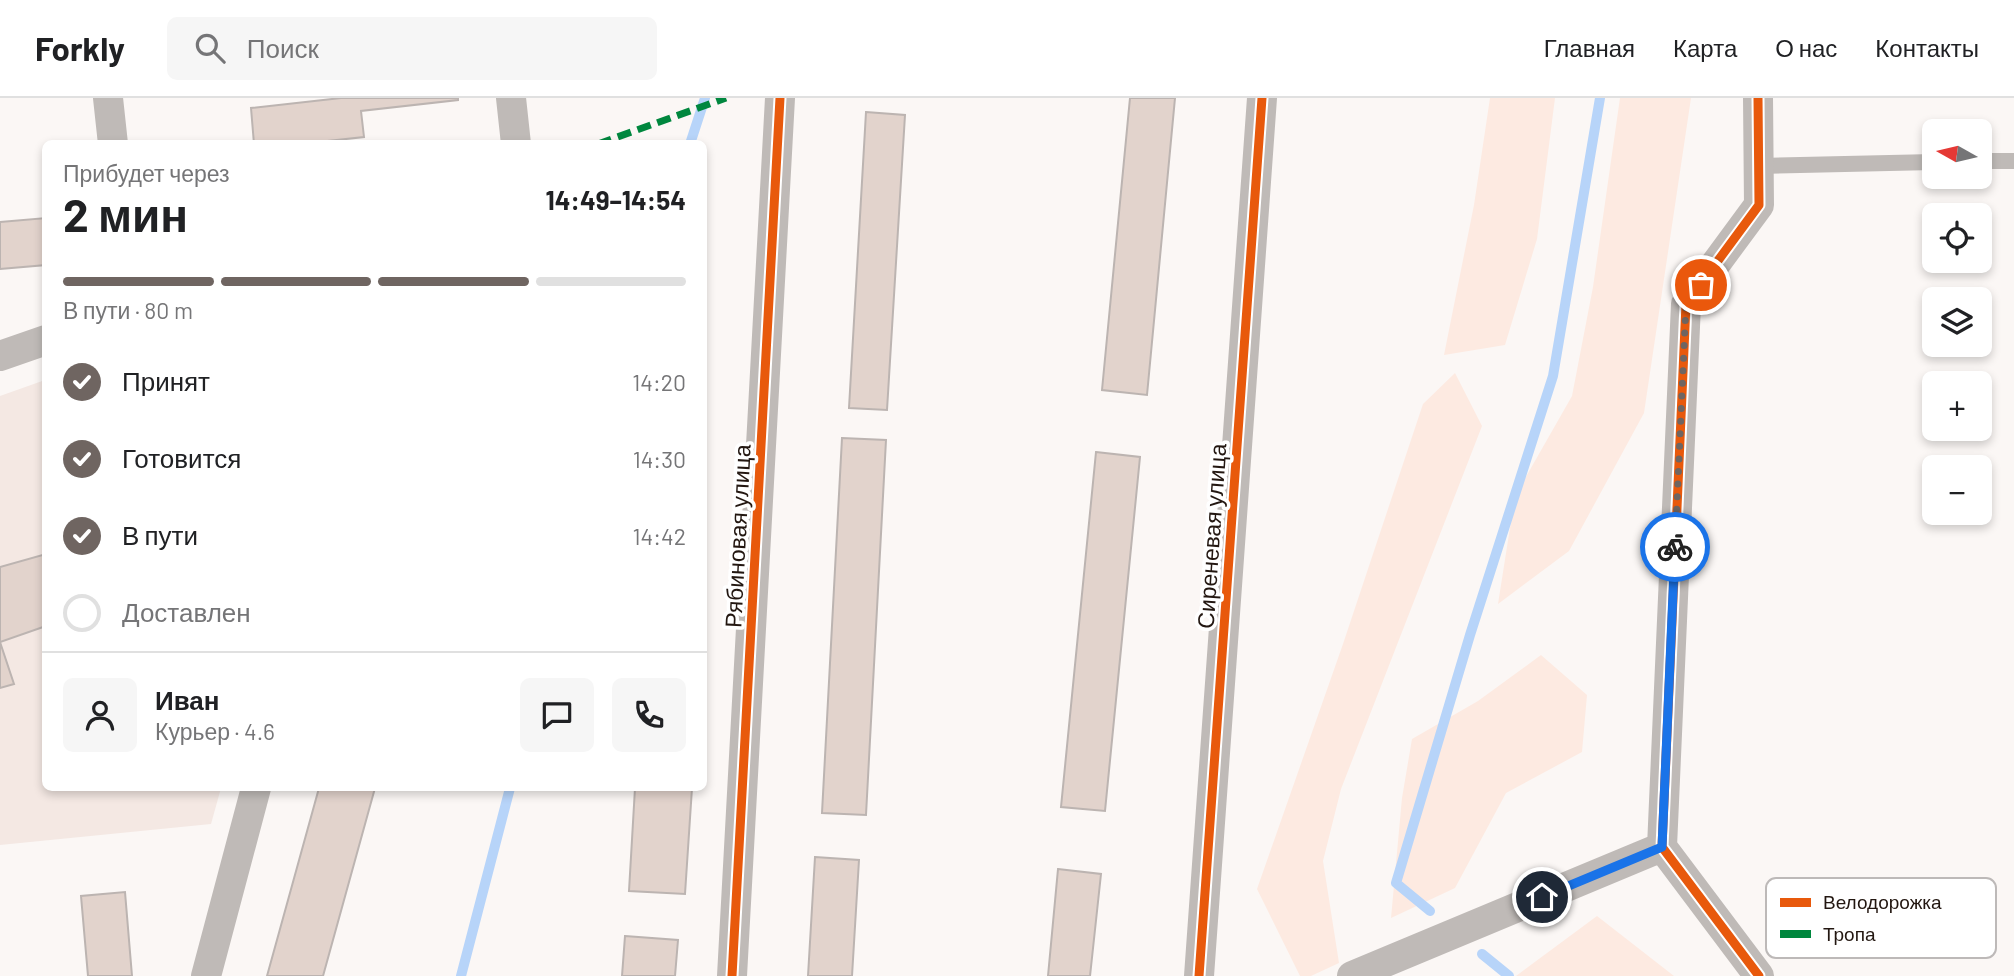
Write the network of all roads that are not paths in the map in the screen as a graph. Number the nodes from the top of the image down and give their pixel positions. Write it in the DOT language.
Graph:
graph roads {
  1 [pos="108,98"];
  2 [pos="511,98"];
  3 [pos="780,98"];
  4 [pos="1262,98"];
  5 [pos="1758,98"];
  6 [pos="113,140"];
  7 [pos="516,140"];
  8 [pos="1992,161"];
  9 [pos="2014,161"];
  10 [pos="1922,162"];
  11 [pos="1759,166"];
  12 [pos="42,341"];
  13 [pos="0,356"];
  14 [pos="255,791"];
  15 [pos="1662,847"];
  16 [pos="206,976"];
  17 [pos="732,976"];
  18 [pos="1199,976"];
  19 [pos="1352,976"];
  20 [pos="1759,976"];
  1 -- 6 [label="street"];
  2 -- 7 [label="street"];
  3 -- 17 [label="street, Рябиновая улица"];
  4 -- 18 [label="street, Сиреневая улица"];
  5 -- 11 [label="street"];
  8 -- 9 [label="lane"];
  10 -- 11 [label="lane"];
  11 -- 15 [label="street"];
  12 -- 13 [label="street"];
  14 -- 16 [label="street"];
  15 -- 19 [label="street"];
  15 -- 20 [label="street"];
}
